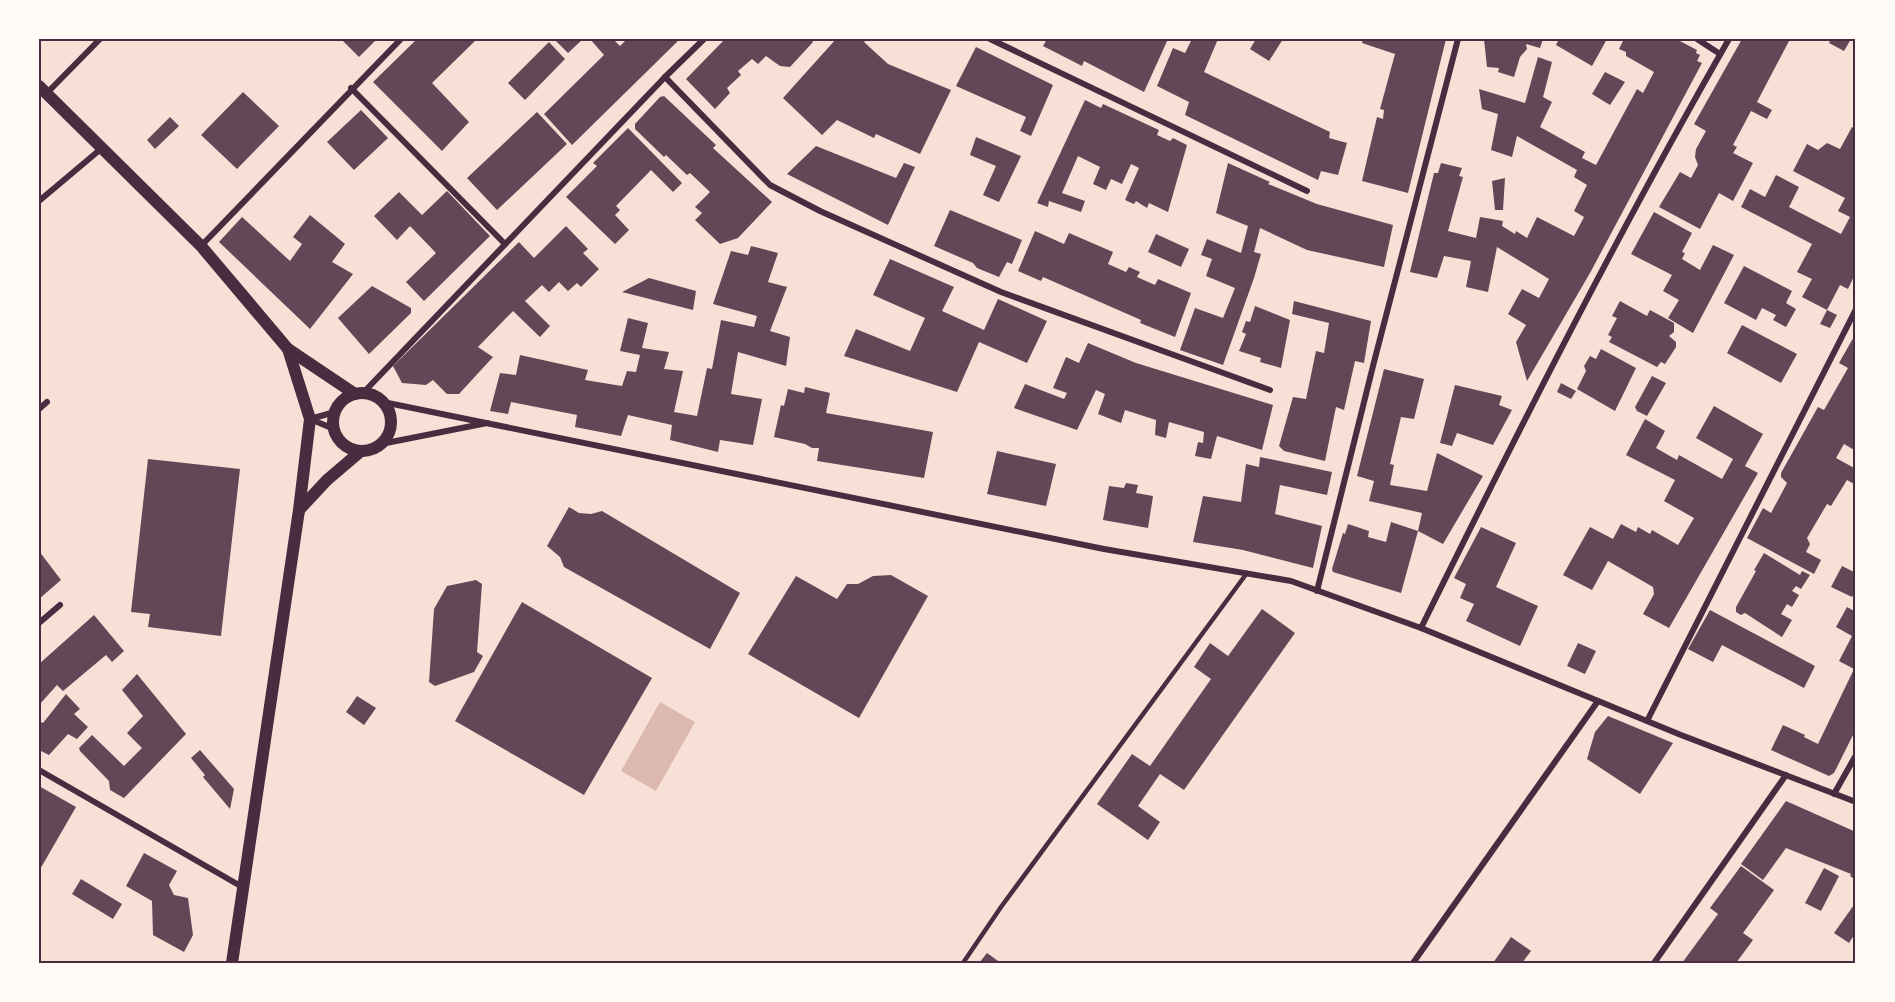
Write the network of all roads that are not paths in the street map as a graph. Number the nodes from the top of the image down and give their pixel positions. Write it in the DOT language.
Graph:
graph roads {
  1 [pos="100,39"];
  2 [pos="401,39"];
  3 [pos="704,39"];
  4 [pos="990,39"];
  5 [pos="1458,39"];
  6 [pos="1697,39"];
  7 [pos="1728,39"];
  8 [pos="1720,54"];
  9 [pos="665,77"];
  10 [pos="351,88"];
  11 [pos="43,90"];
  12 [pos="102,148"];
  13 [pos="1307,191"];
  14 [pos="39,201"];
  15 [pos="505,244"];
  16 [pos="201,246"];
  17 [pos="1856,309"];
  18 [pos="288,349"];
  19 [pos="1270,390"];
  20 [pos="359,393"];
  21 [pos="47,402"];
  22 [pos="384,402"];
  23 [pos="39,409"];
  24 [pos="335,412"];
  25 [pos="310,419"];
  26 [pos="490,423"];
  27 [pos="334,429"];
  28 [pos="381,444"];
  29 [pos="361,451"];
  30 [pos="299,510"];
  31 [pos="1247,573"];
  32 [pos="1317,591"];
  33 [pos="60,604"];
  34 [pos="39,623"];
  35 [pos="1421,628"];
  36 [pos="1598,701"];
  37 [pos="1647,721"];
  38 [pos="1856,755"];
  39 [pos="39,770"];
  40 [pos="1786,775"];
  41 [pos="1834,794"];
  42 [pos="1856,802"];
  43 [pos="244,888"];
  44 [pos="232,963"];
  45 [pos="963,963"];
  46 [pos="1413,963"];
  47 [pos="1654,963"];
  1 -- 11 [label="street"];
  2 -- 10 [label="street"];
  3 -- 9 [label="street"];
  4 -- 13 [label="street"];
  5 -- 32 [label="street"];
  6 -- 8 [label="street"];
  7 -- 8 [label="street"];
  8 -- 35 [label="street"];
  9 -- 15 [label="street"];
  9 -- 19 [label="street"];
  10 -- 15 [label="street"];
  10 -- 16 [label="street"];
  11 -- 12 [label="main road"];
  12 -- 14 [label="street"];
  12 -- 16 [label="main road"];
  15 -- 20 [label="street"];
  16 -- 18 [label="main road"];
  17 -- 37 [label="street"];
  18 -- 20 [label="main road"];
  18 -- 25 [label="main road"];
  20 -- 22 [label="main road"];
  20 -- 24 [label="main road"];
  21 -- 23 [label="street"];
  22 -- 26 [label="street"];
  22 -- 28 [label="main road"];
  24 -- 25 [label="street"];
  24 -- 27 [label="main road"];
  25 -- 27 [label="street"];
  25 -- 30 [label="main road"];
  26 -- 28 [label="street"];
  26 -- 31 [label="street"];
  27 -- 29 [label="main road"];
  28 -- 29 [label="main road"];
  29 -- 30 [label="main road"];
  30 -- 43 [label="main road"];
  31 -- 32 [label="street"];
  31 -- 45 [label="lane"];
  32 -- 35 [label="street"];
  33 -- 34 [label="street"];
  35 -- 36 [label="street"];
  36 -- 37 [label="street"];
  36 -- 46 [label="street"];
  37 -- 40 [label="street"];
  38 -- 41 [label="street"];
  39 -- 43 [label="street"];
  40 -- 41 [label="street"];
  40 -- 47 [label="street"];
  41 -- 42 [label="street"];
  43 -- 44 [label="main road"];
}
